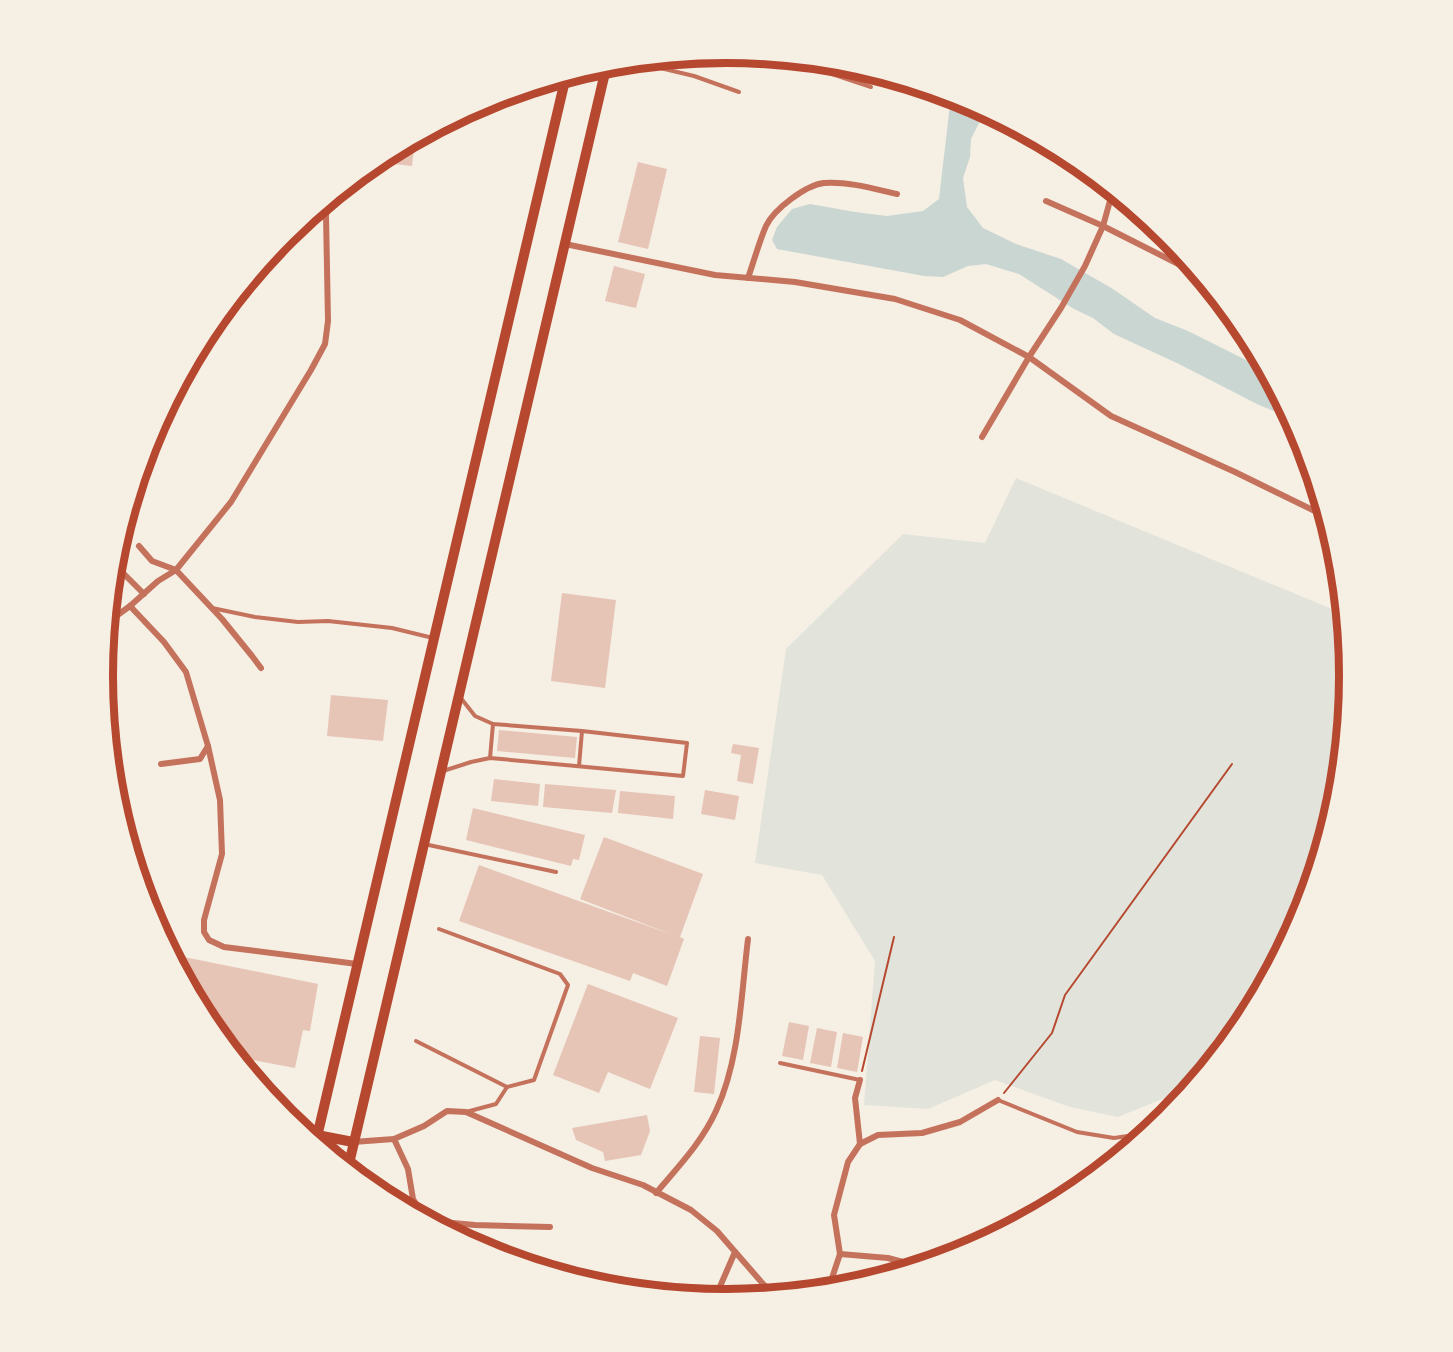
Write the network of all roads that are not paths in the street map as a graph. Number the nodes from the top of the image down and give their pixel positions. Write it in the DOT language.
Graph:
graph roads {
  1 [pos="656,67"];
  2 [pos="827,72"];
  3 [pos="605,75"];
  4 [pos="564,85"];
  5 [pos="872,87"];
  6 [pos="739,92"];
  7 [pos="897,194"];
  8 [pos="1111,199"];
  9 [pos="1046,201"];
  10 [pos="327,211"];
  11 [pos="1103,226"];
  12 [pos="565,244"];
  13 [pos="1181,265"];
  14 [pos="748,278"];
  15 [pos="1029,357"];
  16 [pos="982,437"];
  17 [pos="1318,512"];
  18 [pos="139,546"];
  19 [pos="176,570"];
  20 [pos="123,573"];
  21 [pos="144,594"];
  22 [pos="130,606"];
  23 [pos="212,608"];
  24 [pos="117,615"];
  25 [pos="434,638"];
  26 [pos="261,668"];
  27 [pos="459,697"];
  28 [pos="493,724"];
  29 [pos="582,731"];
  30 [pos="208,746"];
  31 [pos="490,758"];
  32 [pos="161,764"];
  33 [pos="579,766"];
  34 [pos="441,771"];
  35 [pos="424,844"];
  36 [pos="556,872"];
  37 [pos="440,929"];
  38 [pos="748,939"];
  39 [pos="357,964"];
  40 [pos="416,1041"];
  41 [pos="780,1063"];
  42 [pos="860,1080"];
  43 [pos="507,1087"];
  44 [pos="999,1100"];
  45 [pos="466,1112"];
  46 [pos="316,1131"];
  47 [pos="1133,1135"];
  48 [pos="325,1139"];
  49 [pos="394,1139"];
  50 [pos="353,1142"];
  51 [pos="860,1144"];
  52 [pos="350,1159"];
  53 [pos="657,1192"];
  54 [pos="416,1205"];
  55 [pos="449,1223"];
  56 [pos="550,1227"];
  57 [pos="735,1252"];
  58 [pos="840,1254"];
  59 [pos="904,1262"];
  60 [pos="831,1280"];
  61 [pos="768,1288"];
  62 [pos="719,1289"];
  1 -- 6 [label="lane"];
  2 -- 5 [label="lane"];
  3 -- 12 [label="main road"];
  4 -- 25 [label="main road"];
  7 -- 14 [label="street"];
  8 -- 11 [label="street"];
  9 -- 11 [label="street"];
  10 -- 19 [label="street"];
  11 -- 13 [label="street"];
  11 -- 15 [label="street"];
  12 -- 14 [label="street"];
  12 -- 27 [label="main road"];
  14 -- 15 [label="street"];
  15 -- 16 [label="street"];
  15 -- 17 [label="street"];
  18 -- 19 [label="street"];
  19 -- 21 [label="street"];
  19 -- 23 [label="street"];
  20 -- 21 [label="street"];
  21 -- 22 [label="street"];
  22 -- 24 [label="street"];
  22 -- 30 [label="street"];
  23 -- 25 [label="lane"];
  23 -- 26 [label="street"];
  25 -- 39 [label="main road"];
  27 -- 28 [label="lane"];
  27 -- 34 [label="main road"];
  28 -- 29 [label="lane"];
  28 -- 31 [label="lane"];
  29 -- 33 [label="lane"];
  29 -- 33 [label="lane"];
  30 -- 32 [label="street"];
  30 -- 39 [label="street"];
  31 -- 33 [label="lane"];
  31 -- 34 [label="lane"];
  34 -- 35 [label="main road"];
  35 -- 36 [label="lane"];
  35 -- 50 [label="main road"];
  37 -- 43 [label="lane"];
  38 -- 53 [label="street"];
  39 -- 46 [label="main road"];
  40 -- 43 [label="lane"];
  41 -- 42 [label="lane"];
  42 -- 51 [label="street"];
  43 -- 45 [label="lane"];
  44 -- 47 [label="lane"];
  44 -- 51 [label="street"];
  45 -- 49 [label="street"];
  45 -- 53 [label="street"];
  48 -- 50 [label="main road"];
  49 -- 50 [label="street"];
  49 -- 54 [label="street"];
  50 -- 52 [label="main road"];
  51 -- 58 [label="street"];
  53 -- 57 [label="street"];
  55 -- 56 [label="street"];
  57 -- 61 [label="street"];
  57 -- 62 [label="street"];
  58 -- 59 [label="street"];
  58 -- 60 [label="street"];
}
